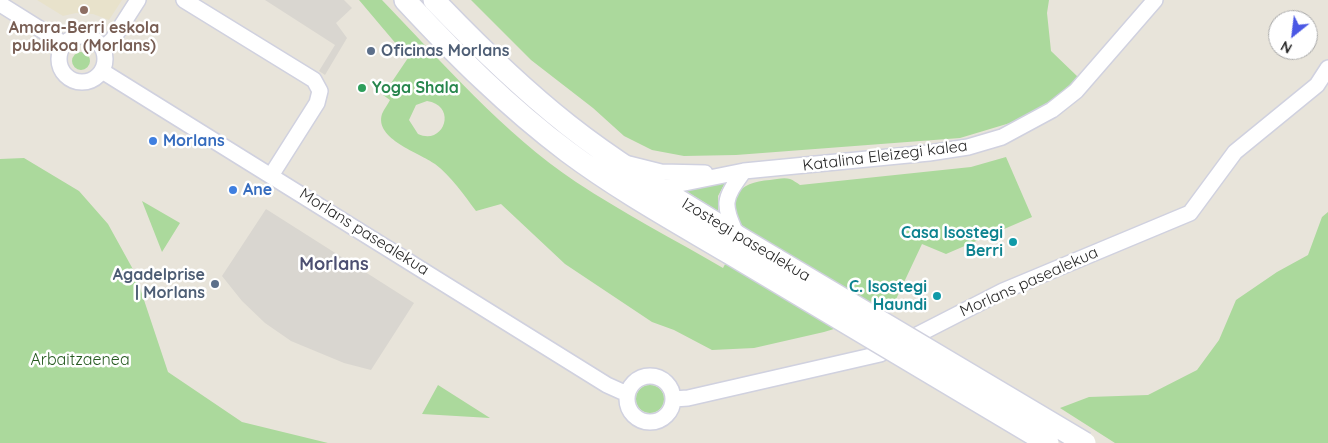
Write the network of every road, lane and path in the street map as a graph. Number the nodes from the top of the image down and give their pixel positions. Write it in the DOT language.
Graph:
graph roads {
  1 [pos="138,0"];
  2 [pos="184,0"];
  3 [pos="405,0"];
  4 [pos="434,0"];
  5 [pos="1155,0"];
  6 [pos="0,4"];
  7 [pos="64,44"];
  8 [pos="103,49"];
  9 [pos="1328,68"];
  10 [pos="102,70"];
  11 [pos="570,153"];
  12 [pos="617,161"];
  13 [pos="744,171"];
  14 [pos="272,174"];
  15 [pos="661,190"];
  16 [pos="733,245"];
  17 [pos="627,394"];
  18 [pos="674,399"];
  19 [pos="1048,443"];
  20 [pos="1085,443"];
  1 -- 8 [label="street"];
  2 -- 14 [label="street"];
  3 -- 11 [label="main road, Izostegi pasealekua"];
  4 -- 12 [label="main road, Izostegi pasealekua"];
  5 -- 13 [label="street, Katalina Eleizegi kalea"];
  6 -- 7 [label="street"];
  7 -- 8 [label="street"];
  7 -- 10 [label="street"];
  8 -- 10 [label="street"];
  9 -- 18 [label="street, Morlans pasealekua"];
  10 -- 14 [label="street, Morlans pasealekua"];
  11 -- 15 [label="street, Katalina Eleizegi kalea"];
  11 -- 16 [label="main road, Izostegi pasealekua"];
  12 -- 13 [label="street"];
  12 -- 15 [label="main road, Izostegi pasealekua"];
  13 -- 15 [label="street, Katalina Eleizegi kalea"];
  13 -- 16 [label="street"];
  14 -- 17 [label="street, Morlans pasealekua"];
  15 -- 16 [label="main road, Izostegi pasealekua"];
  16 -- 19 [label="main road, Izostegi pasealekua, bridge"];
  16 -- 20 [label="main road, Izostegi pasealekua, bridge"];
  17 -- 18 [label="street"];
  17 -- 18 [label="street"];
}
